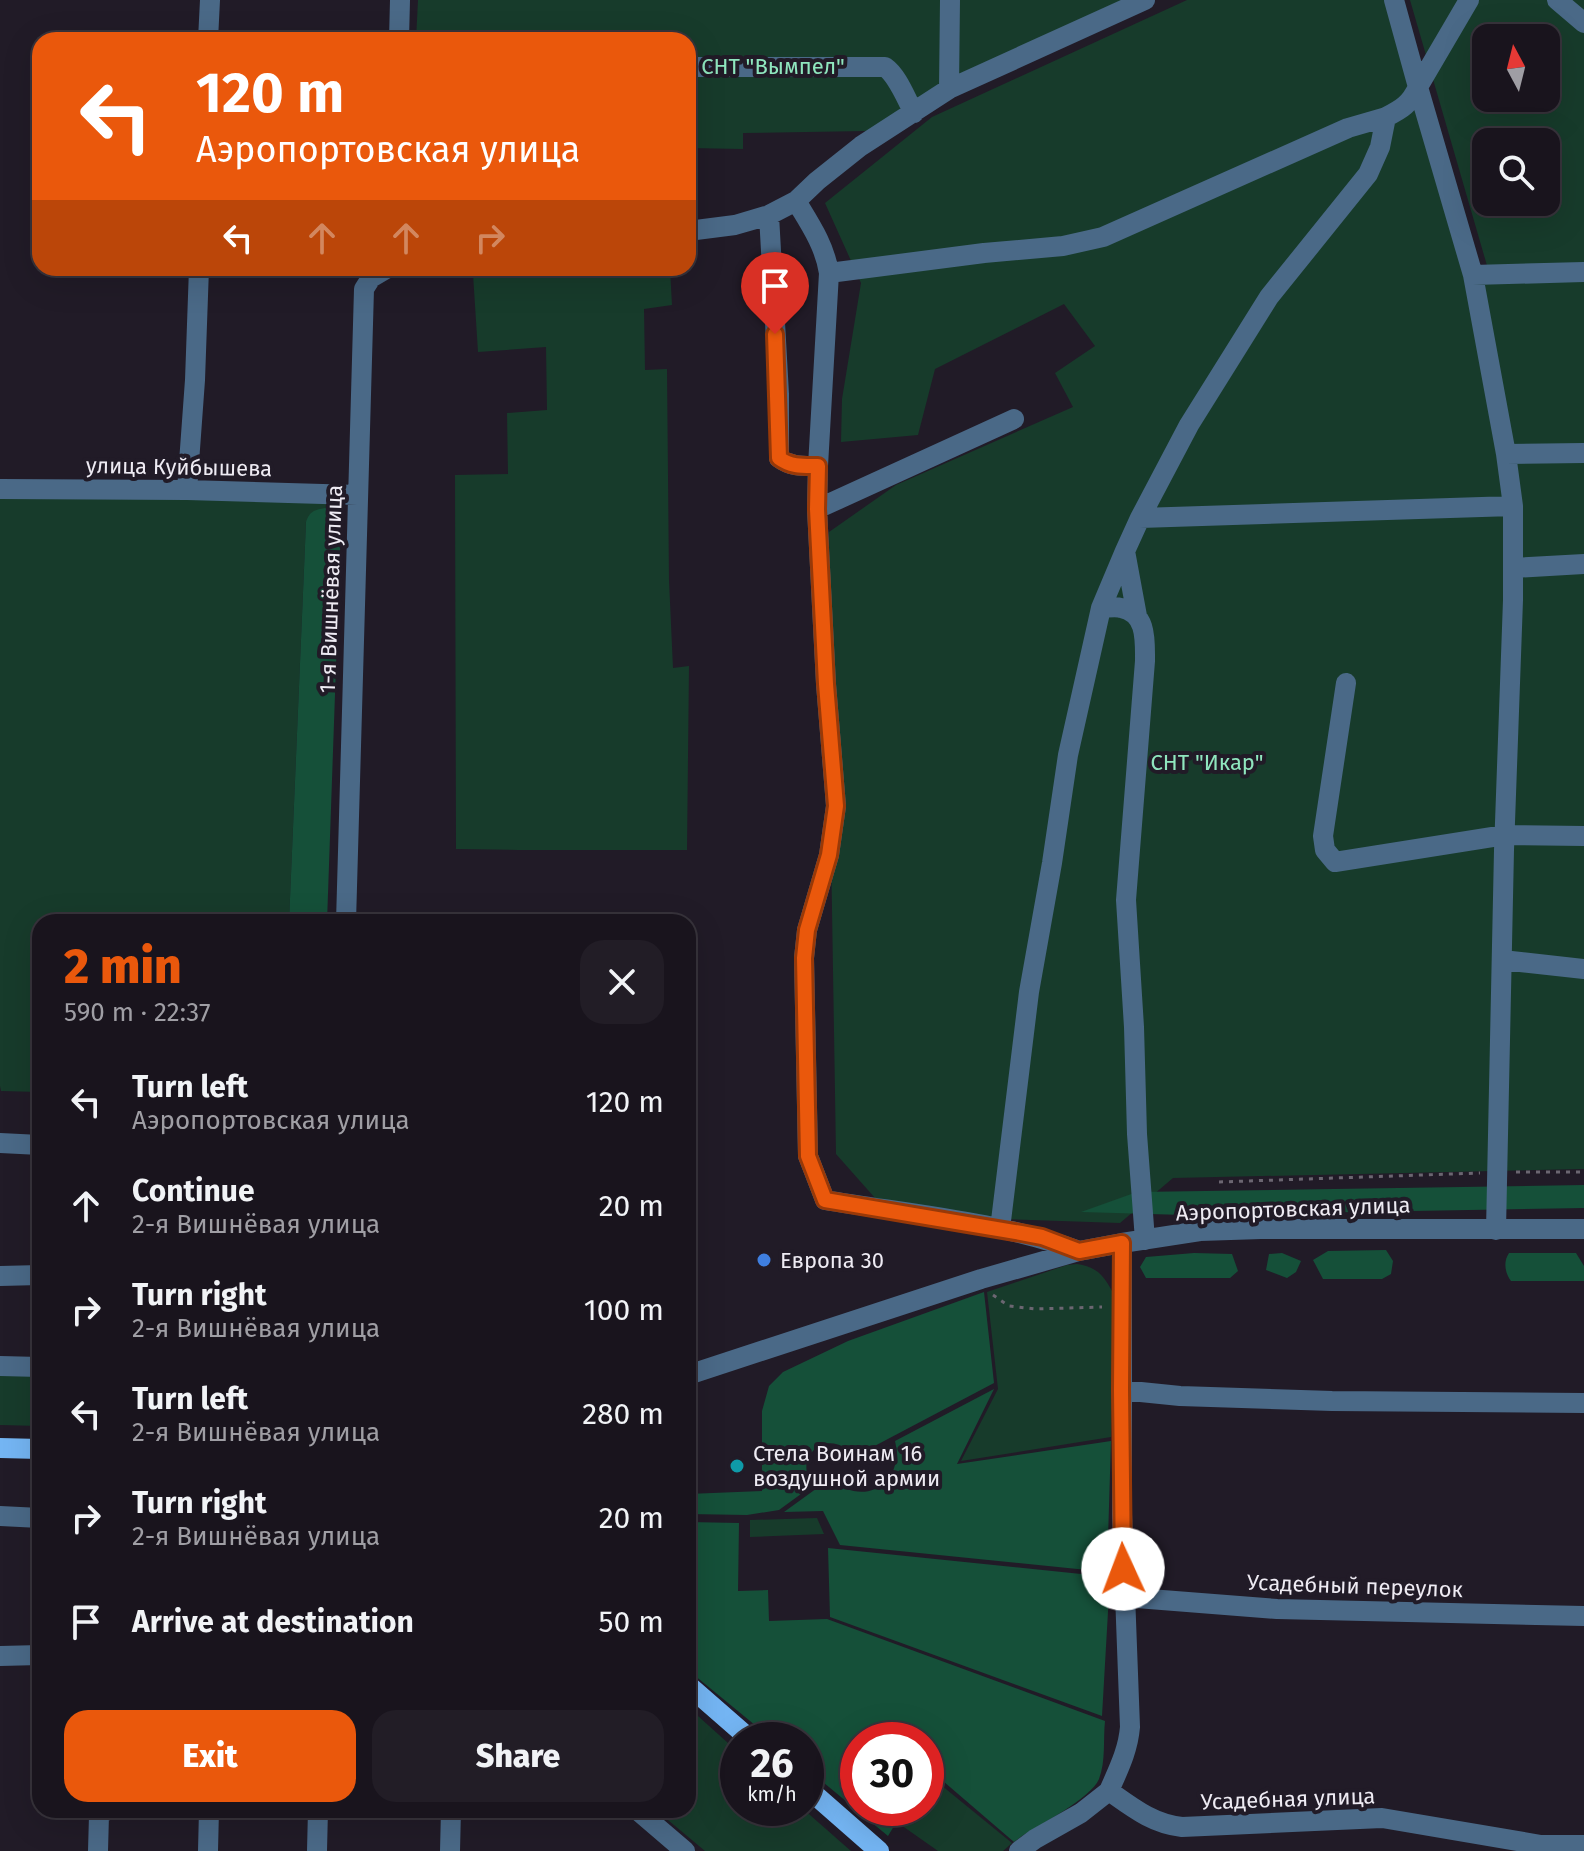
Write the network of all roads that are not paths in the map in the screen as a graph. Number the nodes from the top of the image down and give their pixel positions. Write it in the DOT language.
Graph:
graph roads {
  1 [pos="210,0"];
  2 [pos="400,0"];
  3 [pos="950,0"];
  4 [pos="1145,0"];
  5 [pos="1394,0"];
  6 [pos="1469,0"];
  7 [pos="1557,0"];
  8 [pos="1584,23"];
  9 [pos="208,32"];
  10 [pos="399,32"];
  11 [pos="696,67"];
  12 [pos="1418,87"];
  13 [pos="949,89"];
  14 [pos="914,113"];
  15 [pos="1386,117"];
  16 [pos="796,201"];
  17 [pos="769,215"];
  18 [pos="696,230"];
  19 [pos="1584,272"];
  20 [pos="829,273"];
  21 [pos="1473,275"];
  22 [pos="199,276"];
  23 [pos="374,276"];
  24 [pos="1014,419"];
  25 [pos="1584,453"];
  26 [pos="1506,454"];
  27 [pos="818,466"];
  28 [pos="0,489"];
  29 [pos="187,490"];
  30 [pos="357,495"];
  31 [pos="1513,506"];
  32 [pos="817,509"];
  33 [pos="1140,518"];
  34 [pos="1125,551"];
  35 [pos="1584,564"];
  36 [pos="1513,568"];
  37 [pos="1101,608"];
  38 [pos="1137,616"];
  39 [pos="1346,683"];
  40 [pos="1505,835"];
  41 [pos="1584,836"];
  42 [pos="346,914"];
  43 [pos="1502,960"];
  44 [pos="1584,969"];
  45 [pos="0,1143"];
  46 [pos="32,1145"];
  47 [pos="1000,1229"];
  48 [pos="1584,1229"];
  49 [pos="1496,1230"];
  50 [pos="1145,1240"];
  51 [pos="1122,1243"];
  52 [pos="1079,1251"];
  53 [pos="32,1275"];
  54 [pos="0,1276"];
  55 [pos="0,1366"];
  56 [pos="32,1367"];
  57 [pos="696,1372"];
  58 [pos="1121,1390"];
  59 [pos="1584,1403"];
  60 [pos="0,1448"];
  61 [pos="32,1449"];
  62 [pos="0,1516"];
  63 [pos="32,1518"];
  64 [pos="1124,1597"];
  65 [pos="1584,1616"];
  66 [pos="32,1655"];
  67 [pos="0,1656"];
  68 [pos="696,1692"];
  69 [pos="730,1722"];
  70 [pos="1109,1791"];
  71 [pos="824,1803"];
  72 [pos="99,1818"];
  73 [pos="209,1818"];
  74 [pos="318,1818"];
  75 [pos="451,1818"];
  76 [pos="646,1818"];
  77 [pos="1584,1845"];
  78 [pos="98,1851"];
  79 [pos="208,1851"];
  80 [pos="317,1851"];
  81 [pos="450,1851"];
  82 [pos="685,1851"];
  83 [pos="879,1851"];
  84 [pos="1019,1851"];
  1 -- 9 [label="street"];
  2 -- 10 [label="street"];
  3 -- 13 [label="street"];
  4 -- 13 [label="street"];
  5 -- 12 [label="street"];
  6 -- 12 [label="street"];
  7 -- 8 [label="street"];
  11 -- 14 [label="street"];
  12 -- 15 [label="street"];
  12 -- 21 [label="street"];
  13 -- 14 [label="street"];
  14 -- 16 [label="street"];
  15 -- 20 [label="street"];
  15 -- 33 [label="street"];
  16 -- 17 [label="street"];
  16 -- 20 [label="street"];
  17 -- 18 [label="street"];
  17 -- 27 [label="street"];
  19 -- 21 [label="street"];
  20 -- 27 [label="street"];
  21 -- 26 [label="street"];
  22 -- 29 [label="street"];
  23 -- 30 [label="street, 1-я Вишнёвая улица"];
  24 -- 32 [label="street"];
  25 -- 26 [label="street"];
  26 -- 31 [label="street"];
  27 -- 32 [label="street"];
  28 -- 29 [label="street, улица Куйбышева"];
  29 -- 30 [label="street, улица Куйбышева"];
  30 -- 42 [label="street, 1-я Вишнёвая улица"];
  31 -- 33 [label="street"];
  31 -- 36 [label="street"];
  32 -- 47 [label="street"];
  33 -- 34 [label="street"];
  34 -- 37 [label="street"];
  34 -- 38 [label="street"];
  35 -- 36 [label="street"];
  36 -- 40 [label="street"];
  37 -- 38 [label="street"];
  37 -- 47 [label="street"];
  38 -- 50 [label="street"];
  39 -- 40 [label="street"];
  40 -- 41 [label="street"];
  40 -- 43 [label="street"];
  43 -- 44 [label="street"];
  43 -- 49 [label="street"];
  45 -- 46 [label="street"];
  47 -- 52 [label="street"];
  48 -- 49 [label="street, Аэропортовская улица"];
  49 -- 50 [label="street, Аэропортовская улица"];
  50 -- 51 [label="street, Аэропортовская улица"];
  51 -- 52 [label="street, Аэропортовская улица"];
  51 -- 58 [label="street"];
  52 -- 57 [label="street, Аэропортовская улица"];
  53 -- 54 [label="street"];
  55 -- 56 [label="street"];
  58 -- 59 [label="street"];
  58 -- 64 [label="street"];
  60 -- 61 [label="main road"];
  62 -- 63 [label="street"];
  64 -- 65 [label="street, Усадебный переулок"];
  64 -- 70 [label="street"];
  66 -- 67 [label="street"];
  68 -- 69 [label="main road"];
  70 -- 77 [label="street, Усадебная улица"];
  70 -- 84 [label="street"];
  71 -- 83 [label="main road"];
  72 -- 78 [label="street"];
  73 -- 79 [label="street"];
  74 -- 80 [label="street"];
  75 -- 81 [label="street"];
  76 -- 82 [label="street"];
}
